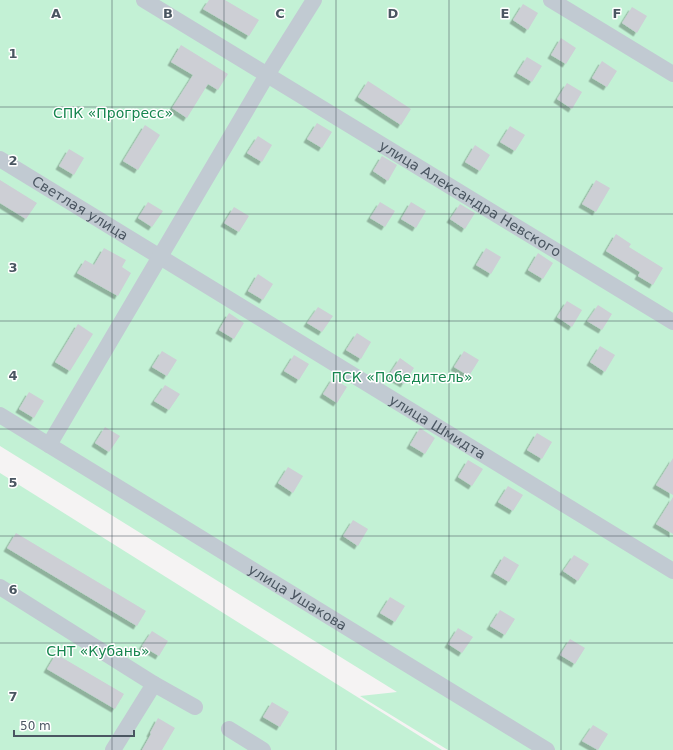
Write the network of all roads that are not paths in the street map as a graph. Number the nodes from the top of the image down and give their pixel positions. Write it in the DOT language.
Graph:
graph roads {
  1 [pos="144,0"];
  2 [pos="314,0"];
  3 [pos="551,0"];
  4 [pos="673,74"];
  5 [pos="268,75"];
  6 [pos="0,159"];
  7 [pos="161,257"];
  8 [pos="673,322"];
  9 [pos="0,415"];
  10 [pos="49,445"];
  11 [pos="673,571"];
  12 [pos="0,587"];
  13 [pos="154,684"];
  14 [pos="195,707"];
  15 [pos="229,729"];
  16 [pos="113,750"];
  17 [pos="263,750"];
  18 [pos="547,750"];
  1 -- 5 [label="street, улица Александра Невского"];
  2 -- 5 [label="street"];
  3 -- 4 [label="street"];
  5 -- 7 [label="street"];
  5 -- 8 [label="street, улица Александра Невского"];
  6 -- 7 [label="street, Светлая улица"];
  7 -- 10 [label="street"];
  7 -- 11 [label="street, улица Шмидта"];
  9 -- 10 [label="street, улица Ушакова"];
  10 -- 18 [label="street, улица Ушакова"];
  12 -- 13 [label="street"];
  13 -- 14 [label="street"];
  13 -- 16 [label="street"];
  15 -- 17 [label="street"];
}
